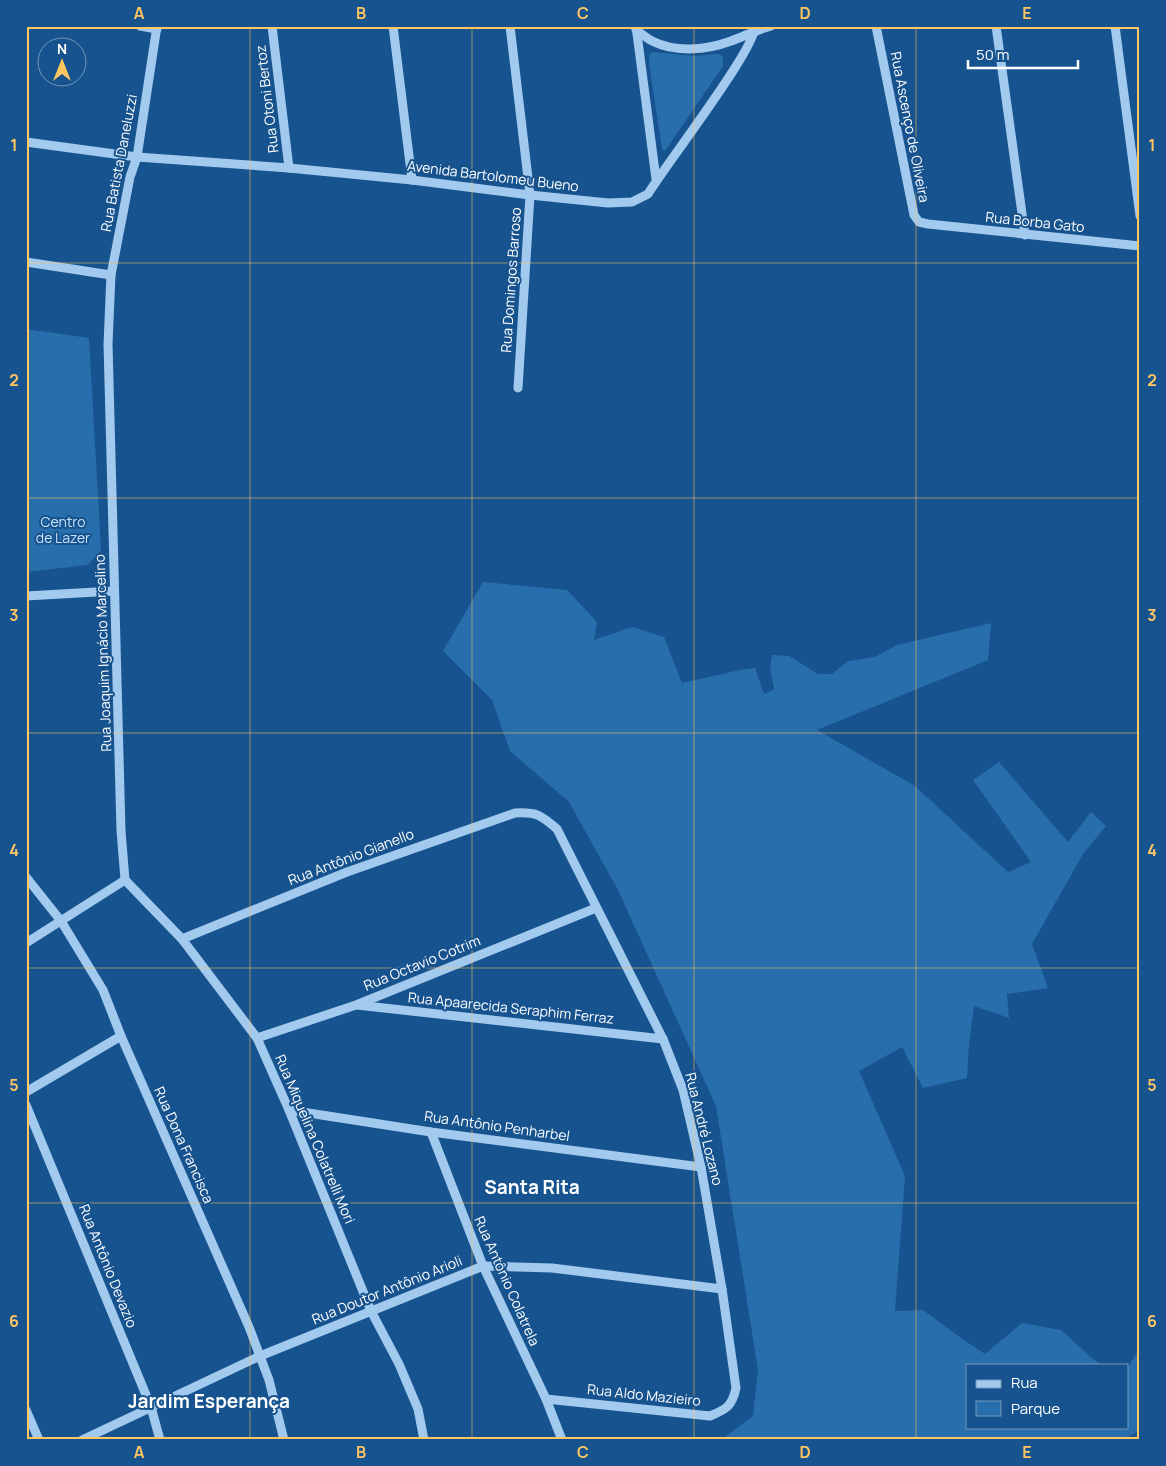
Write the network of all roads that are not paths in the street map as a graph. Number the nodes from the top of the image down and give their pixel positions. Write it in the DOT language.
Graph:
graph roads {
  1 [pos="140,26"];
  2 [pos="272,26"];
  3 [pos="394,26"];
  4 [pos="510,26"];
  5 [pos="771,26"];
  6 [pos="876,26"];
  7 [pos="996,26"];
  8 [pos="1116,26"];
  9 [pos="157,28"];
  10 [pos="636,28"];
  11 [pos="755,28"];
  12 [pos="26,142"];
  13 [pos="137,157"];
  14 [pos="289,168"];
  15 [pos="656,179"];
  16 [pos="412,180"];
  17 [pos="530,195"];
  18 [pos="1140,216"];
  19 [pos="928,224"];
  20 [pos="1025,235"];
  21 [pos="1140,246"];
  22 [pos="26,262"];
  23 [pos="111,275"];
  24 [pos="518,388"];
  25 [pos="114,590"];
  26 [pos="26,596"];
  27 [pos="532,812"];
  28 [pos="26,877"];
  29 [pos="125,880"];
  30 [pos="596,908"];
  31 [pos="60,921"];
  32 [pos="182,939"];
  33 [pos="26,943"];
  34 [pos="356,1005"];
  35 [pos="121,1036"];
  36 [pos="256,1038"];
  37 [pos="663,1039"];
  38 [pos="26,1092"];
  39 [pos="26,1105"];
  40 [pos="289,1110"];
  41 [pos="430,1132"];
  42 [pos="702,1167"];
  43 [pos="484,1266"];
  44 [pos="722,1289"];
  45 [pos="371,1311"];
  46 [pos="260,1356"];
  47 [pos="546,1399"];
  48 [pos="733,1400"];
  49 [pos="151,1407"];
  50 [pos="26,1410"];
  51 [pos="426,1438"];
  52 [pos="39,1440"];
  53 [pos="82,1440"];
  54 [pos="160,1440"];
  55 [pos="284,1440"];
  56 [pos="562,1440"];
  1 -- 9 [label="street"];
  2 -- 14 [label="street, Rua Otoni Bertoz"];
  3 -- 16 [label="street"];
  4 -- 17 [label="street, Rua Domingos Barroso"];
  5 -- 11 [label="street"];
  6 -- 19 [label="street, Rua Ascenço de Oliveira"];
  7 -- 20 [label="street"];
  8 -- 18 [label="street"];
  9 -- 13 [label="street, Rua Batista Daneluzzi"];
  10 -- 11 [label="street"];
  10 -- 15 [label="street"];
  11 -- 15 [label="street, Avenida Bartolomeu Bueno"];
  12 -- 13 [label="street, Avenida Bartolomeu Bueno"];
  13 -- 14 [label="street, Avenida Bartolomeu Bueno"];
  13 -- 23 [label="street, Rua Batista Daneluzzi"];
  14 -- 16 [label="street, Avenida Bartolomeu Bueno"];
  15 -- 17 [label="street, Avenida Bartolomeu Bueno"];
  16 -- 17 [label="street, Avenida Bartolomeu Bueno"];
  17 -- 24 [label="street, Rua Domingos Barroso"];
  19 -- 20 [label="street, Rua Borba Gato"];
  20 -- 21 [label="street, Rua Borba Gato"];
  22 -- 23 [label="street"];
  23 -- 25 [label="street, Rua Joaquim Ignácio Marcelino"];
  25 -- 26 [label="street"];
  25 -- 29 [label="street, Rua Joaquim Ignácio Marcelino"];
  27 -- 30 [label="street, Rua André Lozano"];
  27 -- 32 [label="street, Rua Antônio Gianello"];
  28 -- 31 [label="street, Rua Dona Francisca"];
  29 -- 31 [label="street"];
  29 -- 32 [label="street, Rua Miquelina Colatrelli Mori"];
  30 -- 34 [label="street, Rua Octavio Cotrim"];
  30 -- 37 [label="street, Rua André Lozano"];
  31 -- 33 [label="street"];
  31 -- 35 [label="street, Rua Dona Francisca"];
  32 -- 36 [label="street, Rua Miquelina Colatrelli Mori"];
  34 -- 36 [label="street, Rua Octavio Cotrim"];
  34 -- 37 [label="street, Rua Apaarecida Seraphim Ferraz"];
  35 -- 38 [label="street"];
  35 -- 46 [label="street, Rua Dona Francisca"];
  36 -- 40 [label="street, Rua Miquelina Colatrelli Mori"];
  37 -- 42 [label="street, Rua André Lozano"];
  39 -- 49 [label="street, Rua Antônio Devazio"];
  40 -- 41 [label="street, Rua Antônio Penharbel"];
  40 -- 45 [label="street, Rua Miquelina Colatrelli Mori"];
  41 -- 42 [label="street, Rua Antônio Penharbel"];
  41 -- 43 [label="street, Rua Antônio Colatrela"];
  42 -- 44 [label="street, Rua André Lozano"];
  43 -- 44 [label="street, Rua Doutor Antônio Arioli"];
  43 -- 45 [label="street, Rua Doutor Antônio Arioli"];
  43 -- 47 [label="street, Rua Antônio Colatrela"];
  44 -- 48 [label="street, Rua André Lozano"];
  45 -- 46 [label="street, Rua Doutor Antônio Arioli"];
  45 -- 51 [label="street, Rua Miquelina Colatrelli Mori"];
  46 -- 49 [label="street, Rua Doutor Antônio Arioli"];
  46 -- 55 [label="street, Rua Dona Francisca"];
  47 -- 48 [label="street, Rua Aldo Mazieiro"];
  47 -- 56 [label="street, Rua Antônio Colatrela"];
  49 -- 53 [label="street, Rua Doutor Antônio Arioli"];
  49 -- 54 [label="street, Rua Antônio Devazio"];
  50 -- 52 [label="street"];
}
